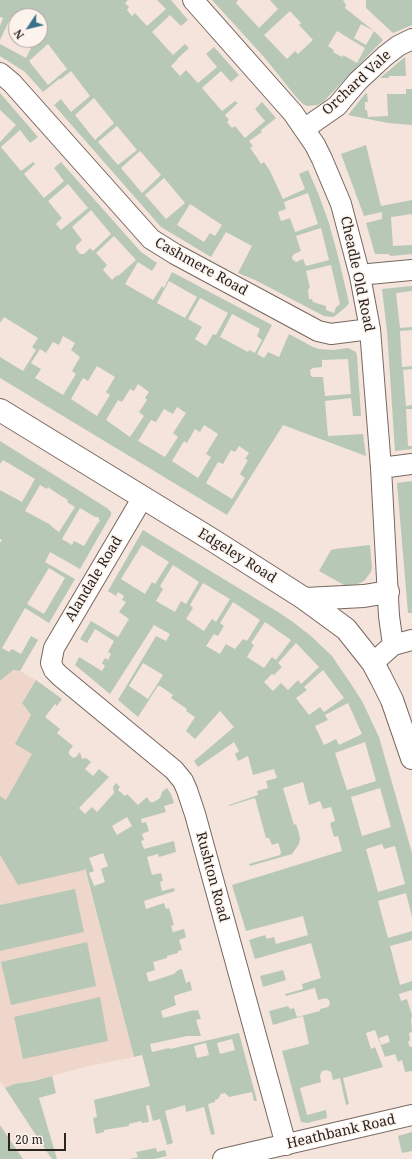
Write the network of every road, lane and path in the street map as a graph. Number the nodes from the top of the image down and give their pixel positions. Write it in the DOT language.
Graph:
graph roads {
  1 [pos="193,0"];
  2 [pos="412,39"];
  3 [pos="0,73"];
  4 [pos="304,129"];
  5 [pos="412,270"];
  6 [pos="360,276"];
  7 [pos="370,329"];
  8 [pos="0,410"];
  9 [pos="412,464"];
  10 [pos="381,468"];
  11 [pos="143,498"];
  12 [pos="388,592"];
  13 [pos="305,599"];
  14 [pos="403,643"];
  15 [pos="373,662"];
  16 [pos="51,663"];
  17 [pos="412,758"];
  18 [pos="412,1116"];
  19 [pos="286,1145"];
  20 [pos="223,1159"];
  1 -- 4 [label="street, Cheadle Old Road"];
  2 -- 4 [label="street, Orchard Vale"];
  3 -- 7 [label="street, Cashmere Road"];
  4 -- 6 [label="street, Cheadle Old Road"];
  5 -- 6 [label="street"];
  6 -- 7 [label="street, Cheadle Old Road"];
  7 -- 10 [label="street, Cheadle Old Road"];
  8 -- 11 [label="main road, Edgeley Road"];
  9 -- 10 [label="street"];
  10 -- 12 [label="street, Cheadle Old Road"];
  11 -- 13 [label="main road, Edgeley Road"];
  11 -- 16 [label="street, Alandale Road"];
  12 -- 13 [label="main road"];
  12 -- 14 [label="street, Cheadle Old Road"];
  13 -- 15 [label="main road, Edgeley Road"];
  14 -- 15 [label="street"];
  15 -- 17 [label="main road, Edgeley Road"];
  16 -- 19 [label="street, Rushton Road"];
  18 -- 19 [label="street, Heathbank Road"];
  19 -- 20 [label="street, Heathbank Road"];
}
